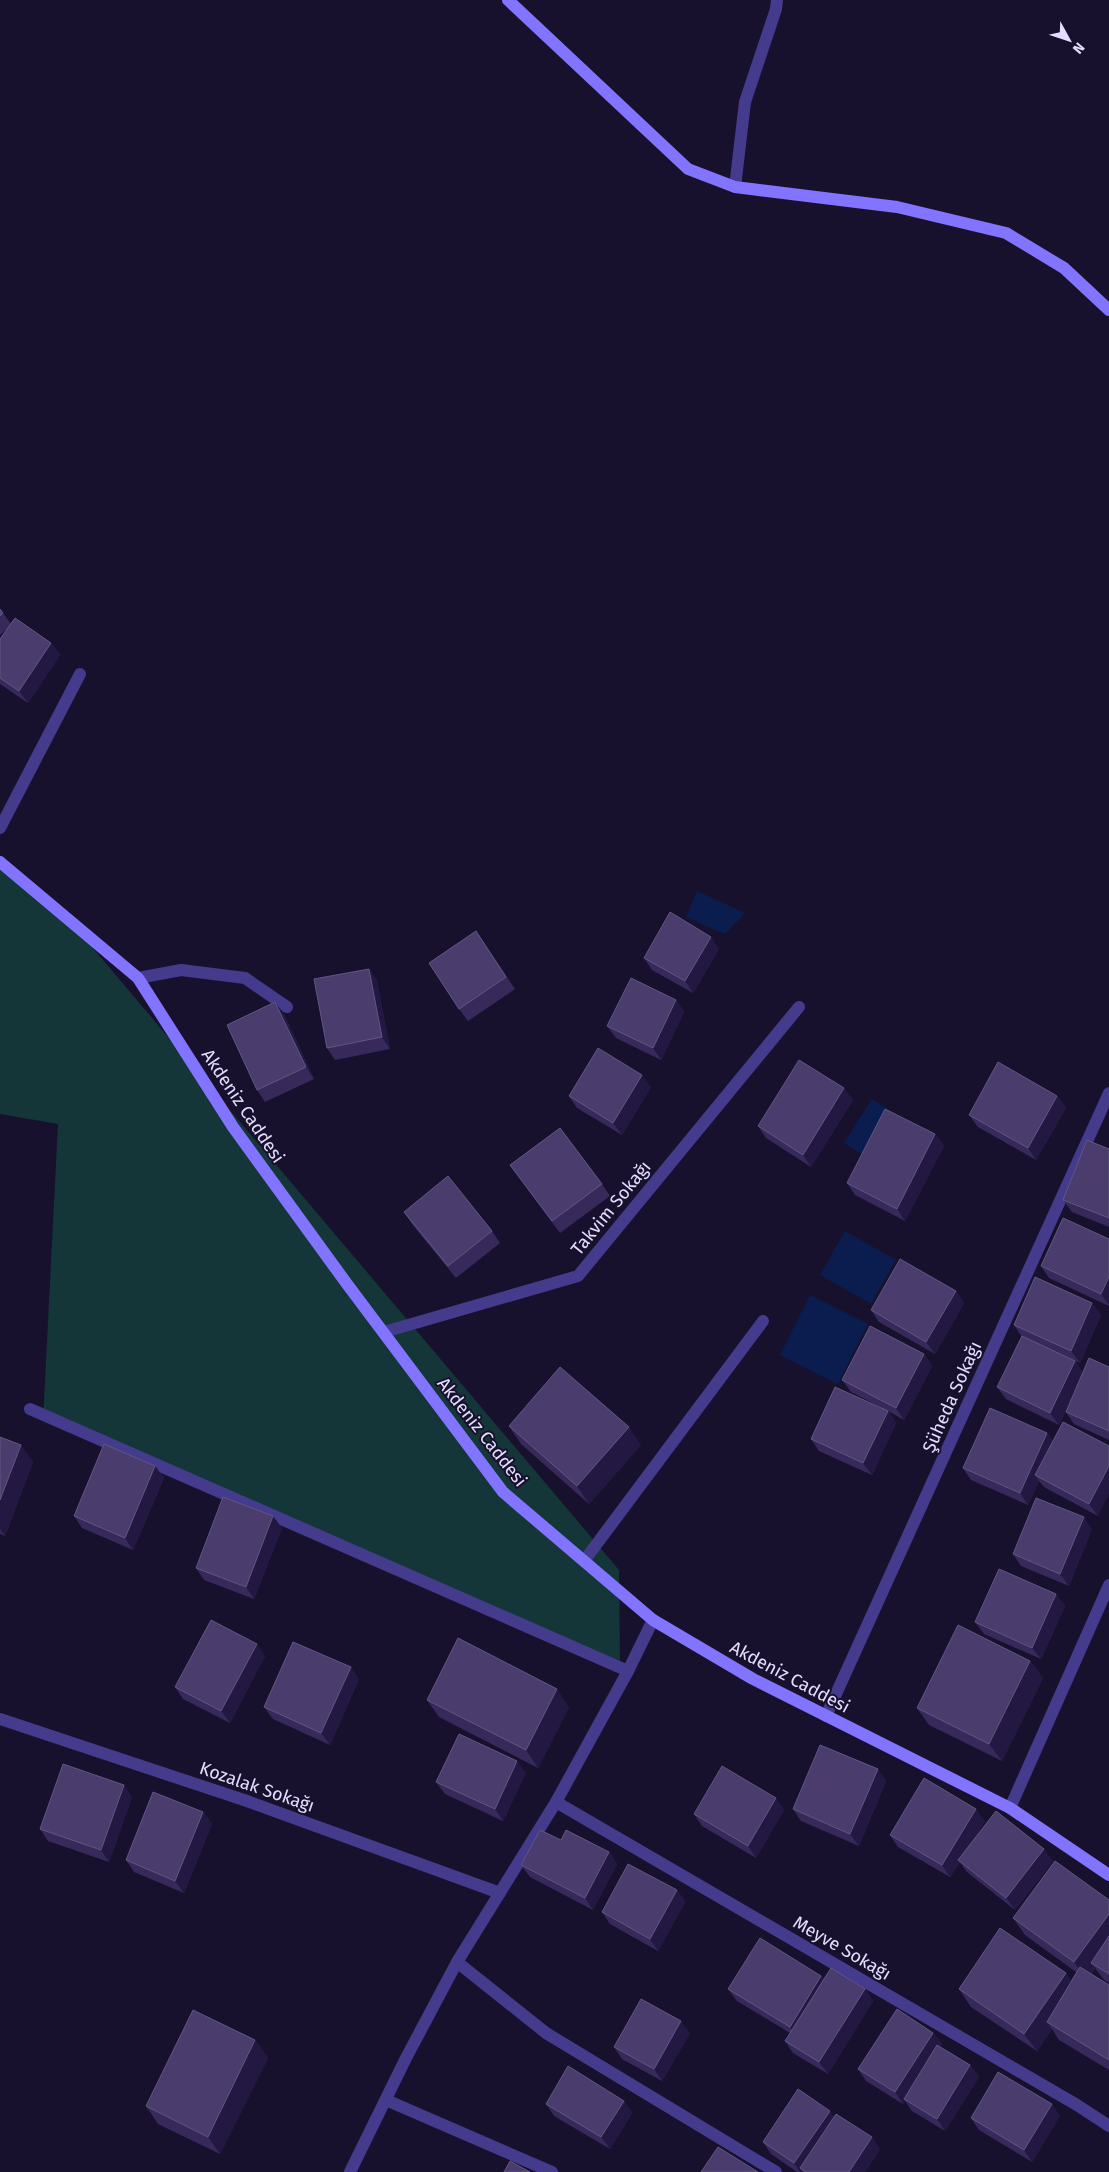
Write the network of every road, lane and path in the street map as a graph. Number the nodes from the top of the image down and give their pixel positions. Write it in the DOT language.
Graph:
graph roads {
  1 [pos="508,0"];
  2 [pos="777,0"];
  3 [pos="735,187"];
  4 [pos="1109,310"];
  5 [pos="80,674"];
  6 [pos="0,828"];
  7 [pos="0,862"];
  8 [pos="138,978"];
  9 [pos="287,1007"];
  10 [pos="799,1007"];
  11 [pos="1109,1093"];
  12 [pos="763,1321"];
  13 [pos="384,1332"];
  14 [pos="30,1409"];
  15 [pos="584,1561"];
  16 [pos="1109,1585"];
  17 [pos="653,1620"];
  18 [pos="628,1671"];
  19 [pos="826,1716"];
  20 [pos="0,1720"];
  21 [pos="556,1802"];
  22 [pos="1010,1808"];
  23 [pos="1109,1875"];
  24 [pos="500,1893"];
  25 [pos="457,1962"];
  26 [pos="386,2100"];
  27 [pos="1109,2126"];
  28 [pos="350,2172"];
  29 [pos="552,2172"];
  30 [pos="776,2172"];
  1 -- 3 [label="street"];
  2 -- 3 [label="street"];
  3 -- 4 [label="street"];
  5 -- 6 [label="street"];
  7 -- 8 [label="street, Akdeniz Caddesi"];
  8 -- 9 [label="street"];
  8 -- 13 [label="street, Akdeniz Caddesi"];
  10 -- 13 [label="street, Takvim Sokağı"];
  11 -- 19 [label="street, Şüheda Sokağı"];
  12 -- 15 [label="street"];
  13 -- 15 [label="street, Akdeniz Caddesi"];
  14 -- 18 [label="street"];
  15 -- 17 [label="street, Akdeniz Caddesi"];
  16 -- 22 [label="street"];
  17 -- 18 [label="street"];
  17 -- 19 [label="street, Akdeniz Caddesi"];
  18 -- 21 [label="street"];
  19 -- 22 [label="street, Akdeniz Caddesi"];
  20 -- 24 [label="street, Kozalak Sokağı"];
  21 -- 24 [label="street"];
  21 -- 27 [label="street, Meyve Sokağı"];
  22 -- 23 [label="street, Akdeniz Caddesi"];
  24 -- 25 [label="street"];
  25 -- 26 [label="street"];
  25 -- 30 [label="street"];
  26 -- 28 [label="street"];
  26 -- 29 [label="street"];
}
